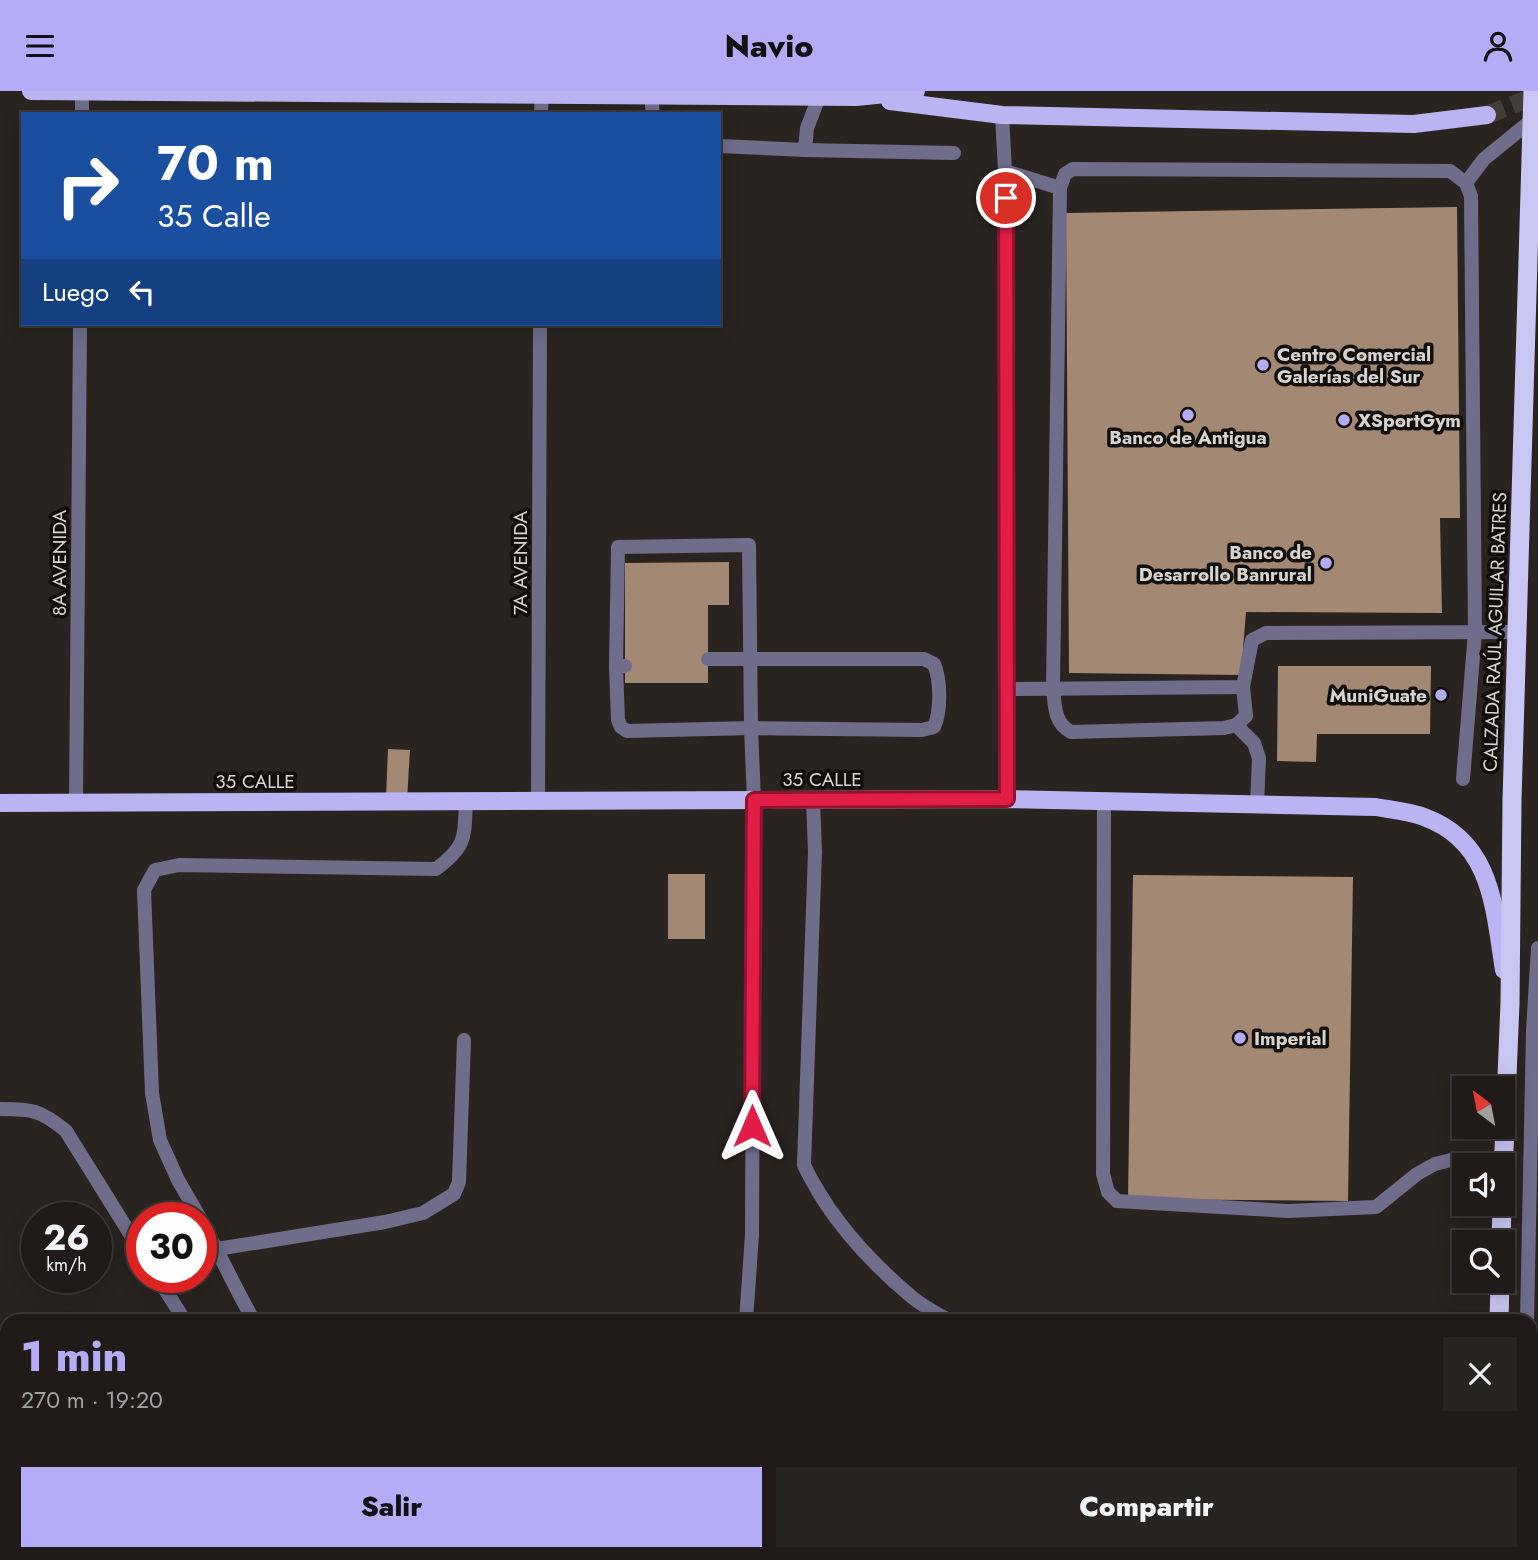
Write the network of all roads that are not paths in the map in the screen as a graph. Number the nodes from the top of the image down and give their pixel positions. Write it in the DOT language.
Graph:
graph roads {
  1 [pos="31,91"];
  2 [pos="82,91"];
  3 [pos="916,91"];
  4 [pos="1533,91"];
  5 [pos="542,93"];
  6 [pos="819,97"];
  7 [pos="856,97"];
  8 [pos="652,105"];
  9 [pos="82,112"];
  10 [pos="541,112"];
  11 [pos="1002,114"];
  12 [pos="1487,114"];
  13 [pos="1532,120"];
  14 [pos="721,146"];
  15 [pos="805,150"];
  16 [pos="954,153"];
  17 [pos="1005,171"];
  18 [pos="1466,183"];
  19 [pos="1060,188"];
  20 [pos="80,326"];
  21 [pos="540,326"];
  22 [pos="1475,632"];
  23 [pos="1517,632"];
  24 [pos="708,659"];
  25 [pos="750,659"];
  26 [pos="1243,687"];
  27 [pos="1053,688"];
  28 [pos="1007,689"];
  29 [pos="1236,725"];
  30 [pos="751,728"];
  31 [pos="1463,779"];
  32 [pos="1007,799"];
  33 [pos="754,800"];
  34 [pos="813,800"];
  35 [pos="538,801"];
  36 [pos="1104,801"];
  37 [pos="466,802"];
  38 [pos="0,803"];
  39 [pos="76,803"];
  40 [pos="1257,805"];
  41 [pos="1538,948"];
  42 [pos="1510,1003"];
  43 [pos="464,1040"];
  44 [pos="0,1109"];
  45 [pos="1504,1153"];
  46 [pos="1452,1160"];
  47 [pos="190,1202"];
  48 [pos="126,1228"];
  49 [pos="217,1249"];
  50 [pos="167,1293"];
  51 [pos="1500,1293"];
  52 [pos="181,1314"];
  53 [pos="250,1314"];
  54 [pos="746,1314"];
  55 [pos="938,1314"];
  56 [pos="1499,1314"];
  57 [pos="1527,1314"];
  58 [pos="1538,1497"];
  59 [pos="1538,1560"];
  1 -- 2 [label="main road"];
  2 -- 5 [label="main road"];
  2 -- 9 [label="street"];
  3 -- 7 [label="main road"];
  4 -- 13 [label="highway, CALZADA RAÚL AGUILAR BATRES"];
  5 -- 8 [label="main road"];
  5 -- 10 [label="street"];
  6 -- 7 [label="main road"];
  6 -- 8 [label="main road"];
  6 -- 15 [label="street"];
  7 -- 11 [label="main road"];
  11 -- 12 [label="main road"];
  11 -- 17 [label="street"];
  13 -- 18 [label="street"];
  13 -- 23 [label="highway, CALZADA RAÚL AGUILAR BATRES"];
  14 -- 15 [label="street"];
  15 -- 16 [label="street"];
  17 -- 19 [label="street"];
  17 -- 28 [label="street"];
  18 -- 19 [label="street"];
  18 -- 22 [label="street"];
  19 -- 27 [label="street"];
  20 -- 39 [label="street, 8A AVENIDA"];
  21 -- 35 [label="street, 7A AVENIDA"];
  22 -- 23 [label="street"];
  22 -- 26 [label="street"];
  22 -- 31 [label="street"];
  23 -- 42 [label="highway, CALZADA RAÚL AGUILAR BATRES"];
  24 -- 25 [label="street"];
  25 -- 30 [label="street"];
  25 -- 30 [label="street"];
  25 -- 30 [label="street"];
  26 -- 27 [label="street"];
  26 -- 29 [label="street"];
  27 -- 28 [label="street"];
  27 -- 29 [label="street"];
  28 -- 32 [label="street"];
  29 -- 40 [label="street"];
  30 -- 33 [label="street"];
  32 -- 34 [label="main road, 35 CALLE"];
  32 -- 36 [label="main road, 35 CALLE"];
  33 -- 34 [label="main road, 35 CALLE"];
  33 -- 35 [label="main road, 35 CALLE"];
  33 -- 54 [label="street"];
  34 -- 55 [label="street"];
  35 -- 37 [label="main road, 35 CALLE"];
  36 -- 40 [label="main road, 35 CALLE"];
  36 -- 46 [label="street"];
  37 -- 39 [label="main road, 35 CALLE"];
  37 -- 47 [label="street"];
  38 -- 39 [label="main road, 35 CALLE"];
  40 -- 42 [label="main road, 35 CALLE"];
  41 -- 57 [label="street"];
  42 -- 45 [label="highway, CALZADA RAÚL AGUILAR BATRES"];
  43 -- 49 [label="street"];
  44 -- 48 [label="street"];
  49 -- 53 [label="street"];
  50 -- 52 [label="street"];
  51 -- 56 [label="highway"];
  58 -- 59 [label="street"];
}
